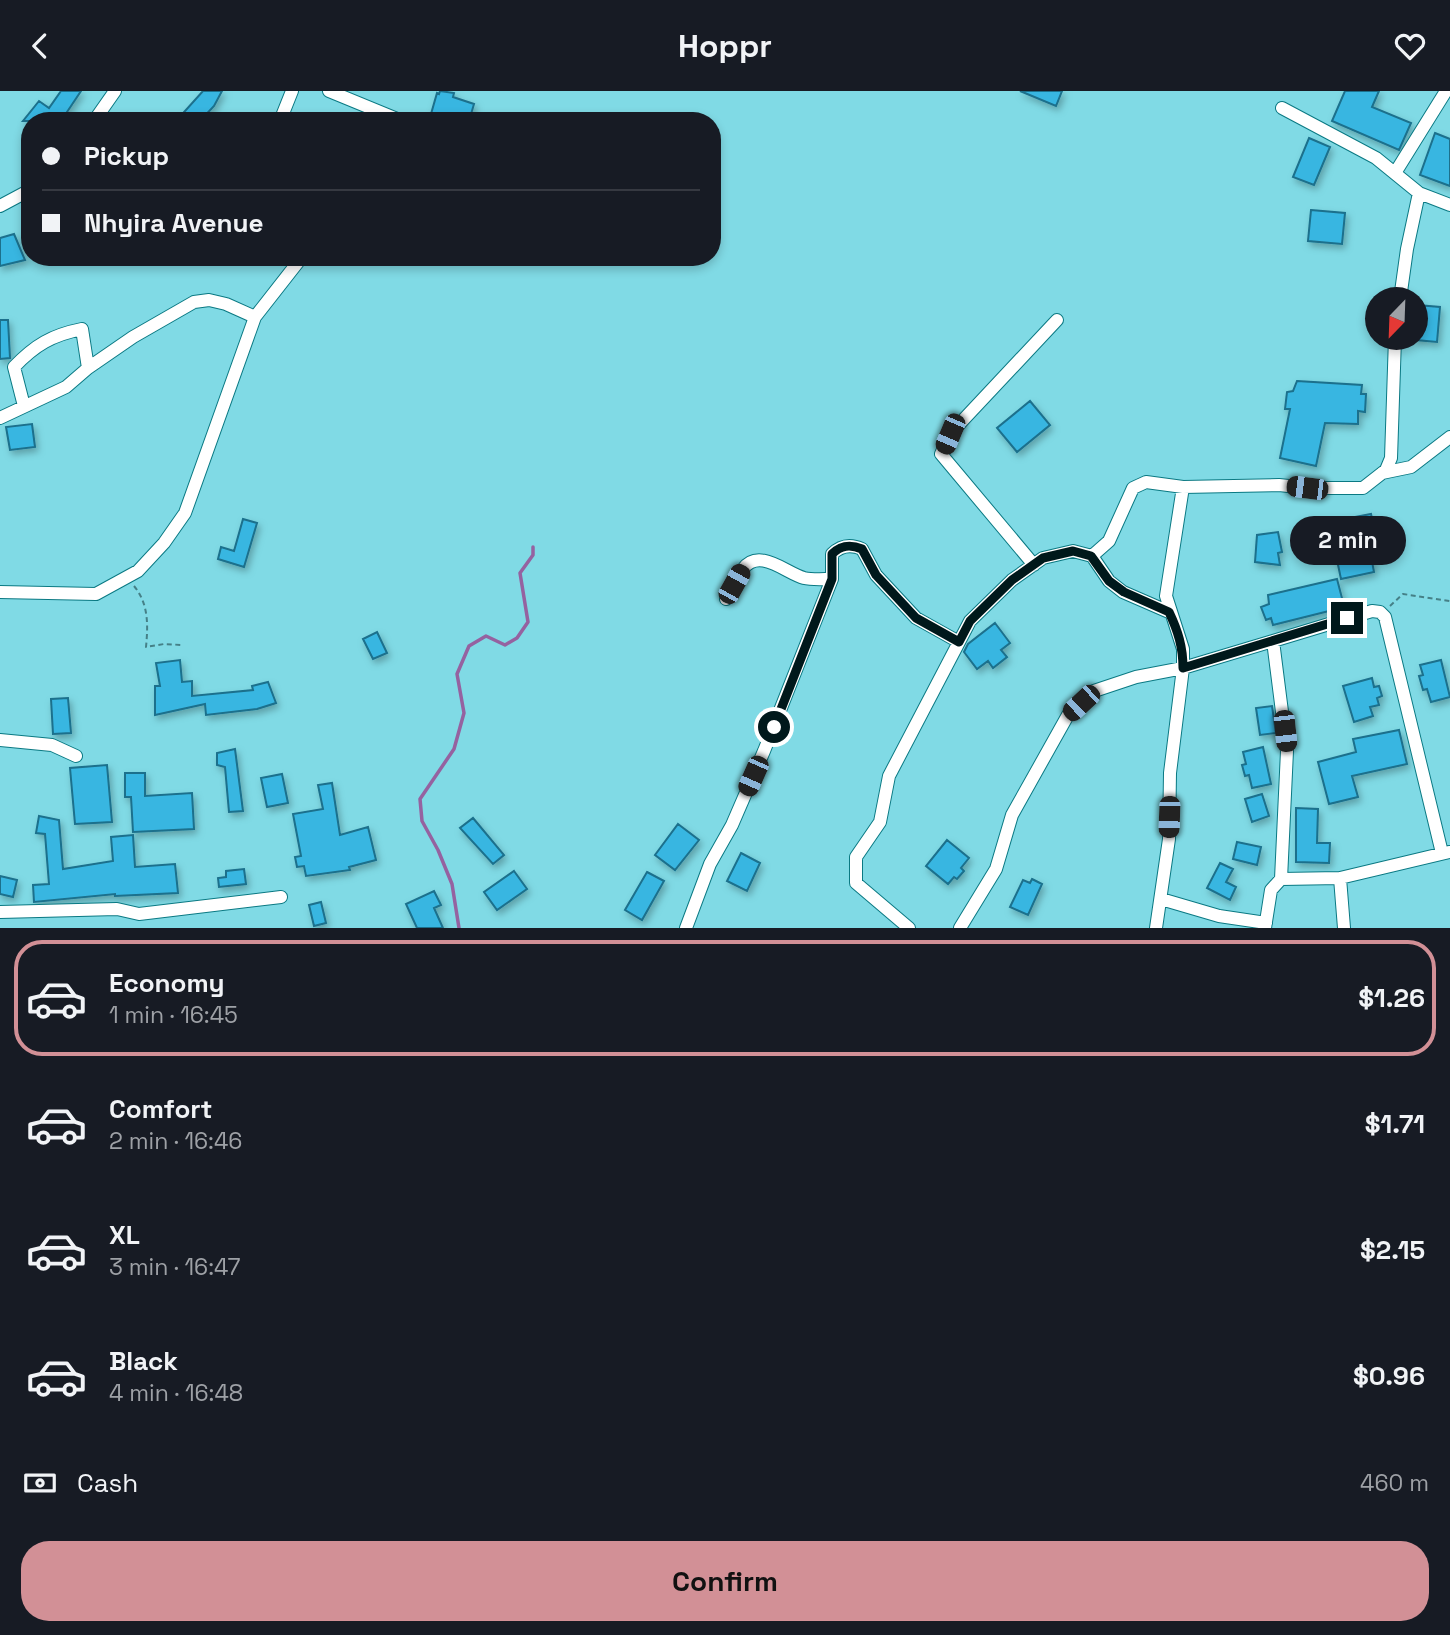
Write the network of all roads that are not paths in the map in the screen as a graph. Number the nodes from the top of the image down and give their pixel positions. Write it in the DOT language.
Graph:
graph roads {
  1 [pos="116,91"];
  2 [pos="292,91"];
  3 [pos="329,91"];
  4 [pos="1446,91"];
  5 [pos="1282,108"];
  6 [pos="100,112"];
  7 [pos="284,112"];
  8 [pos="373,112"];
  9 [pos="1395,173"];
  10 [pos="1419,193"];
  11 [pos="21,195"];
  12 [pos="1450,205"];
  13 [pos="0,206"];
  14 [pos="295,266"];
  15 [pos="1402,287"];
  16 [pos="255,317"];
  17 [pos="1057,320"];
  18 [pos="1395,350"];
  19 [pos="88,368"];
  20 [pos="24,406"];
  21 [pos="0,418"];
  22 [pos="1450,437"];
  23 [pos="1382,473"];
  24 [pos="1183,487"];
  25 [pos="1091,556"];
  26 [pos="1034,565"];
  27 [pos="832,579"];
  28 [pos="0,592"];
  29 [pos="726,599"];
  30 [pos="1169,612"];
  31 [pos="1273,641"];
  32 [pos="959,642"];
  33 [pos="1183,668"];
  34 [pos="0,740"];
  35 [pos="76,756"];
  36 [pos="1446,852"];
  37 [pos="1339,878"];
  38 [pos="1281,879"];
  39 [pos="281,897"];
  40 [pos="1161,899"];
  41 [pos="0,912"];
  42 [pos="1265,925"];
  43 [pos="686,928"];
  44 [pos="909,928"];
  45 [pos="960,928"];
  46 [pos="1156,928"];
  47 [pos="1344,928"];
  1 -- 6 [label="street"];
  2 -- 7 [label="street"];
  3 -- 8 [label="street"];
  4 -- 9 [label="street"];
  5 -- 9 [label="street"];
  9 -- 10 [label="street"];
  10 -- 12 [label="street"];
  10 -- 15 [label="street"];
  11 -- 13 [label="street"];
  14 -- 16 [label="street"];
  16 -- 19 [label="street"];
  16 -- 28 [label="street"];
  17 -- 26 [label="street"];
  18 -- 23 [label="street"];
  19 -- 20 [label="street"];
  19 -- 20 [label="street"];
  20 -- 21 [label="street"];
  22 -- 23 [label="street"];
  23 -- 24 [label="street"];
  24 -- 25 [label="street"];
  24 -- 30 [label="street"];
  25 -- 26 [label="street"];
  25 -- 30 [label="street"];
  26 -- 32 [label="street"];
  27 -- 29 [label="street"];
  27 -- 32 [label="street"];
  27 -- 43 [label="street"];
  30 -- 33 [label="street"];
  31 -- 33 [label="street"];
  31 -- 36 [label="street"];
  31 -- 38 [label="street"];
  32 -- 44 [label="street"];
  33 -- 40 [label="street"];
  33 -- 45 [label="street"];
  34 -- 35 [label="street"];
  36 -- 37 [label="street"];
  37 -- 38 [label="street"];
  37 -- 47 [label="street"];
  38 -- 42 [label="street"];
  39 -- 41 [label="street"];
  40 -- 42 [label="street"];
  40 -- 46 [label="street"];
}
